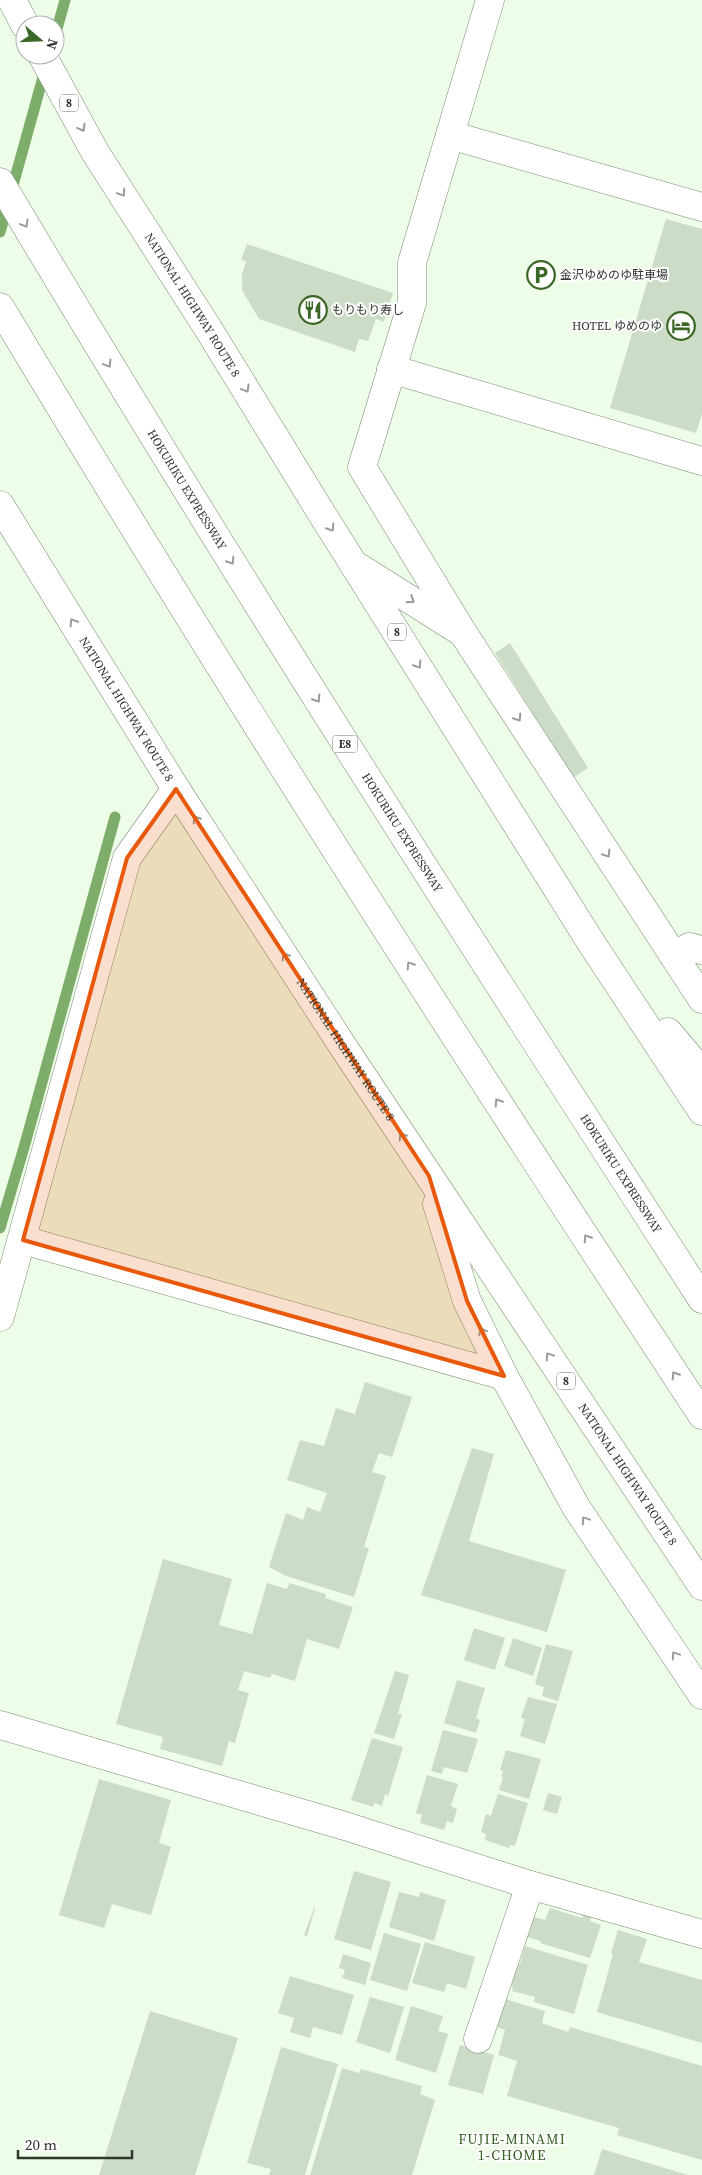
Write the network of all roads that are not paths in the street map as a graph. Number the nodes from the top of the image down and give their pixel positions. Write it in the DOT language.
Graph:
graph roads {
  1 [pos="12,0"];
  2 [pos="490,0"];
  3 [pos="20,15"];
  4 [pos="47,65"];
  5 [pos="450,135"];
  6 [pos="0,182"];
  7 [pos="702,208"];
  8 [pos="0,307"];
  9 [pos="391,368"];
  10 [pos="702,461"];
  11 [pos="0,505"];
  12 [pos="355,564"];
  13 [pos="463,633"];
  14 [pos="176,789"];
  15 [pos="592,944"];
  16 [pos="702,950"];
  17 [pos="674,956"];
  18 [pos="702,999"];
  19 [pos="702,1072"];
  20 [pos="702,1111"];
  21 [pos="429,1176"];
  22 [pos="23,1240"];
  23 [pos="702,1298"];
  24 [pos="0,1317"];
  25 [pos="504,1376"];
  26 [pos="702,1415"];
  27 [pos="702,1586"];
  28 [pos="702,1695"];
  29 [pos="0,1725"];
  30 [pos="530,1885"];
  31 [pos="702,1934"];
  32 [pos="478,2039"];
  1 -- 3 [label="main road"];
  2 -- 5 [label="main road"];
  4 -- 12 [label="main road, NATIONAL HIGHWAY ROUTE 8 / 8, one-way"];
  5 -- 7 [label="main road"];
  5 -- 9 [label="main road"];
  6 -- 23 [label="main road, HOKURIKU EXPRESSWAY / E8, one-way"];
  26 -- 8 [label="main road, one-way"];
  9 -- 10 [label="main road"];
  9 -- 13 [label="main road"];
  14 -- 11 [label="main road, NATIONAL HIGHWAY ROUTE 8 / 8, one-way"];
  12 -- 13 [label="main road, one-way"];
  12 -- 15 [label="main road, NATIONAL HIGHWAY ROUTE 8 / 8, one-way"];
  13 -- 17 [label="main road, one-way"];
  21 -- 14 [label="main road, NATIONAL HIGHWAY ROUTE 8 / 8, one-way"];
  14 -- 22 [label="main road"];
  15 -- 19 [label="main road"];
  15 -- 20 [label="main road, NATIONAL HIGHWAY ROUTE 8 / 8"];
  16 -- 17 [label="main road"];
  17 -- 18 [label="main road"];
  25 -- 21 [label="main road, one-way"];
  27 -- 21 [label="main road, NATIONAL HIGHWAY ROUTE 8 / 8, one-way"];
  22 -- 24 [label="main road"];
  22 -- 25 [label="main road"];
  28 -- 25 [label="main road, one-way"];
  29 -- 30 [label="main road"];
  30 -- 31 [label="main road"];
  30 -- 32 [label="main road"];
}
